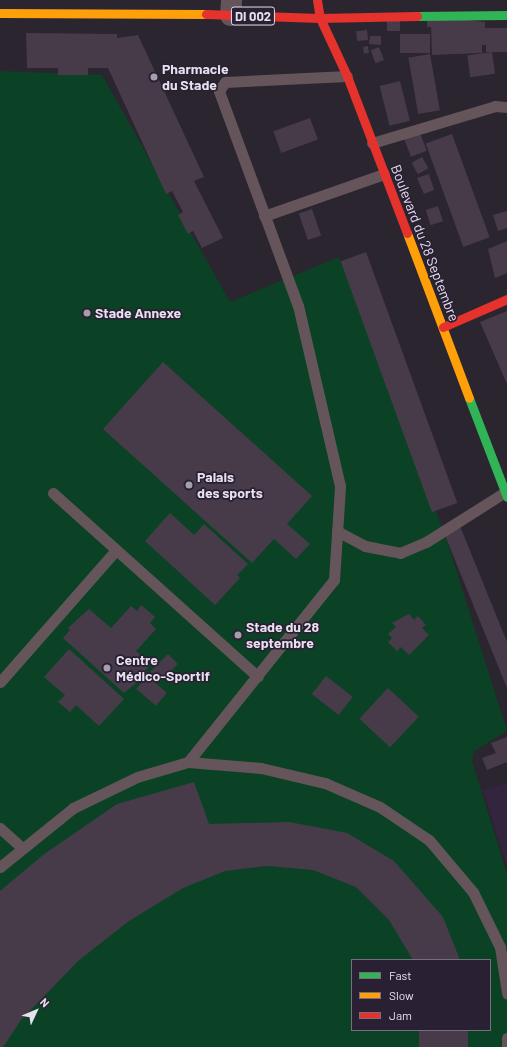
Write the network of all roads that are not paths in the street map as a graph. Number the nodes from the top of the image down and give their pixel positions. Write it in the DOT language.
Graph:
graph roads {
  1 [pos="317,0"];
  2 [pos="231,8"];
  3 [pos="0,13"];
  4 [pos="507,15"];
  5 [pos="320,18"];
  6 [pos="347,76"];
  7 [pos="507,107"];
  8 [pos="372,143"];
  9 [pos="384,174"];
  10 [pos="264,216"];
  11 [pos="507,299"];
  12 [pos="443,327"];
  13 [pos="53,493"];
  14 [pos="506,494"];
  15 [pos="337,531"];
  16 [pos="115,551"];
  17 [pos="258,677"];
  18 [pos="0,682"];
  19 [pos="188,762"];
  20 [pos="0,828"];
  21 [pos="22,847"];
  22 [pos="0,867"];
  23 [pos="507,993"];
  24 [pos="507,1038"];
  25 [pos="507,1047"];
  1 -- 5 [label="main road, Boulevard du 28 Septembre"];
  2 -- 3 [label="main road, DI 002"];
  2 -- 5 [label="main road, DI 002"];
  4 -- 5 [label="main road, DI 002"];
  5 -- 6 [label="main road, Boulevard du 28 Septembre"];
  6 -- 8 [label="main road, Boulevard du 28 Septembre"];
  6 -- 10 [label="lane"];
  7 -- 8 [label="lane"];
  8 -- 9 [label="main road, Boulevard du 28 Septembre"];
  9 -- 10 [label="lane"];
  9 -- 12 [label="main road, Boulevard du 28 Septembre"];
  10 -- 15 [label="lane"];
  11 -- 12 [label="main road"];
  12 -- 14 [label="main road, Boulevard du 28 Septembre"];
  13 -- 16 [label="lane"];
  14 -- 15 [label="lane"];
  15 -- 17 [label="lane"];
  16 -- 17 [label="lane"];
  16 -- 18 [label="lane"];
  17 -- 19 [label="lane"];
  19 -- 21 [label="lane"];
  19 -- 23 [label="lane"];
  20 -- 21 [label="lane"];
  21 -- 22 [label="lane"];
  24 -- 25 [label="lane"];
}
